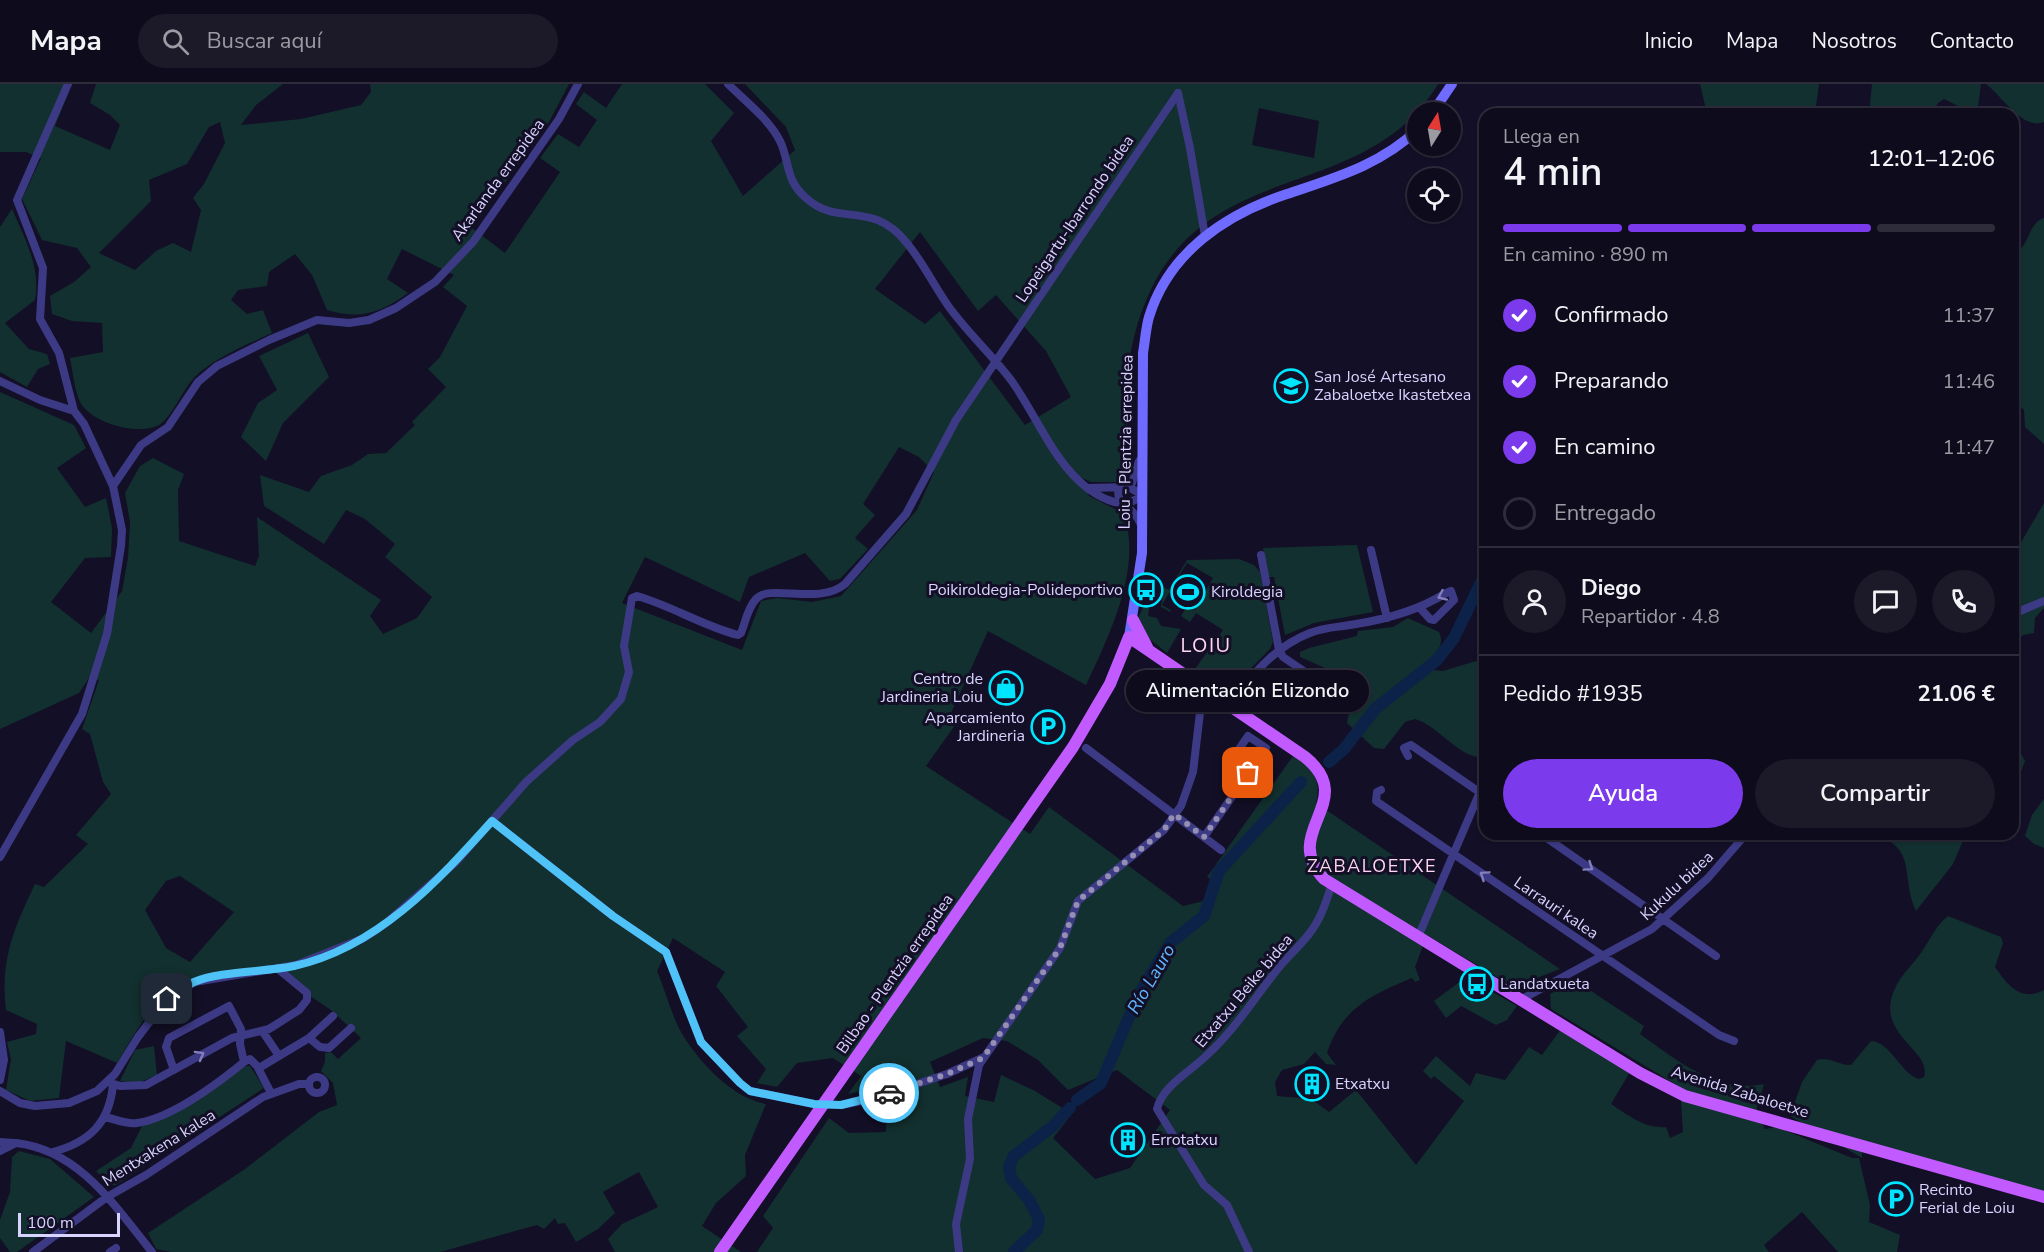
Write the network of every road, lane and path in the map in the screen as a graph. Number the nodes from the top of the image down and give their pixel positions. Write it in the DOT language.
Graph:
graph roads {
  1 [pos="68,84"];
  2 [pos="578,84"];
  3 [pos="728,84"];
  4 [pos="1452,84"];
  5 [pos="1458,84"];
  6 [pos="1440,102"];
  7 [pos="1446,102"];
  8 [pos="1407,138"];
  9 [pos="1407,144"];
  10 [pos="1204,236"];
  11 [pos="1149,325"];
  12 [pos="995,362"];
  13 [pos="0,381"];
  14 [pos="74,411"];
  15 [pos="1143,445"];
  16 [pos="113,486"];
  17 [pos="1124,486"];
  18 [pos="1087,488"];
  19 [pos="1142,495"];
  20 [pos="1124,504"];
  21 [pos="1142,531"];
  22 [pos="1371,550"];
  23 [pos="1261,555"];
  24 [pos="2044,601"];
  25 [pos="1419,607"];
  26 [pos="2019,611"];
  27 [pos="1387,618"];
  28 [pos="1133,620"];
  29 [pos="1129,637"];
  30 [pos="1148,650"];
  31 [pos="1279,650"];
  32 [pos="1115,672"];
  33 [pos="1203,687"];
  34 [pos="1342,697"];
  35 [pos="1228,704"];
  36 [pos="1094,713"];
  37 [pos="1086,748"];
  38 [pos="1408,756"];
  39 [pos="1257,761"];
  40 [pos="1381,790"];
  41 [pos="1479,791"];
  42 [pos="1479,802"];
  43 [pos="1174,814"];
  44 [pos="492,821"];
  45 [pos="1204,837"];
  46 [pos="1550,840"];
  47 [pos="1741,840"];
  48 [pos="1221,850"];
  49 [pos="1454,855"];
  50 [pos="0,857"];
  51 [pos="1332,884"];
  52 [pos="1665,919"];
  53 [pos="1418,937"];
  54 [pos="1602,955"];
  55 [pos="1716,956"];
  56 [pos="277,968"];
  57 [pos="1522,999"];
  58 [pos="333,1016"];
  59 [pos="351,1028"];
  60 [pos="0,1032"];
  61 [pos="263,1032"];
  62 [pos="241,1036"];
  63 [pos="309,1038"];
  64 [pos="1734,1041"];
  65 [pos="279,1056"];
  66 [pos="983,1058"];
  67 [pos="244,1062"];
  68 [pos="258,1068"];
  69 [pos="174,1070"];
  70 [pos="0,1080"];
  71 [pos="110,1084"];
  72 [pos="309,1084"];
  73 [pos="0,1092"];
  74 [pos="271,1093"];
  75 [pos="824,1104"];
  76 [pos="105,1117"];
  77 [pos="0,1142"];
  78 [pos="16,1143"];
  79 [pos="0,1151"];
  80 [pos="53,1152"];
  81 [pos="108,1197"];
  82 [pos="2044,1197"];
  83 [pos="33,1252"];
  84 [pos="152,1252"];
  85 [pos="720,1252"];
  86 [pos="959,1252"];
  87 [pos="1250,1252"];
  1 -- 14 [label="street"];
  2 -- 16 [label="street, Akarlanda errepidea"];
  3 -- 12 [label="street"];
  4 -- 6 [label="main road"];
  5 -- 7 [label="main road"];
  8 -- 10 [label="main road"];
  9 -- 11 [label="main road, Loiu - Plentzia errepidea"];
  10 -- 11 [label="main road"];
  10 -- 12 [label="street, Lopeigartu-Ibarrondo bidea"];
  11 -- 15 [label="main road, Loiu - Plentzia errepidea"];
  12 -- 18 [label="street"];
  12 -- 44 [label="street, Lopeigartu-Ibarrondo bidea"];
  13 -- 14 [label="street"];
  14 -- 16 [label="street"];
  15 -- 17 [label="street"];
  15 -- 19 [label="main road, Loiu - Plentzia errepidea"];
  16 -- 50 [label="street"];
  17 -- 18 [label="street"];
  17 -- 19 [label="street"];
  17 -- 20 [label="street"];
  18 -- 20 [label="street"];
  19 -- 20 [label="street"];
  19 -- 21 [label="main road, Loiu - Plentzia errepidea"];
  20 -- 21 [label="street"];
  21 -- 28 [label="main road, Loiu - Plentzia errepidea"];
  22 -- 27 [label="street"];
  23 -- 31 [label="street"];
  24 -- 26 [label="street"];
  25 -- 25 [label="street, one-way"];
  25 -- 27 [label="street"];
  27 -- 31 [label="street"];
  28 -- 29 [label="main road, Loiu - Plentzia errepidea"];
  28 -- 30 [label="main road"];
  29 -- 30 [label="main road, Avenida Zabaloetxe"];
  29 -- 32 [label="main road, Loiu - Plentzia errepidea"];
  30 -- 32 [label="main road"];
  30 -- 33 [label="main road, Avenida Zabaloetxe"];
  31 -- 34 [label="street"];
  31 -- 35 [label="street"];
  32 -- 36 [label="main road, Loiu - Plentzia errepidea"];
  33 -- 35 [label="main road, Avenida Zabaloetxe"];
  33 -- 43 [label="street"];
  35 -- 51 [label="main road, Avenida Zabaloetxe"];
  36 -- 75 [label="main road, Bilbao - Plentzia errepidea"];
  37 -- 43 [label="street"];
  38 -- 41 [label="street"];
  39 -- 45 [label="street"];
  40 -- 49 [label="street, Larrauri kalea"];
  42 -- 49 [label="street"];
  43 -- 45 [label="street"];
  43 -- 66 [label="street"];
  44 -- 56 [label="street"];
  44 -- 75 [label="street"];
  45 -- 48 [label="street"];
  46 -- 52 [label="street, one-way"];
  47 -- 52 [label="street, Kukulu bidea"];
  49 -- 53 [label="street"];
  54 -- 49 [label="street, Larrauri kalea, one-way"];
  51 -- 53 [label="main road, Avenida Zabaloetxe"];
  51 -- 87 [label="street, Etxatxu Beike bidea"];
  52 -- 54 [label="street, Kukulu bidea"];
  52 -- 55 [label="street"];
  53 -- 57 [label="main road, Avenida Zabaloetxe"];
  54 -- 57 [label="street, Kukulu bidea"];
  54 -- 64 [label="street, Larrauri kalea"];
  56 -- 61 [label="street"];
  56 -- 71 [label="street"];
  57 -- 82 [label="main road, Avenida Zabaloetxe"];
  58 -- 63 [label="street"];
  59 -- 63 [label="street"];
  60 -- 70 [label="street"];
  61 -- 62 [label="street"];
  61 -- 65 [label="street"];
  62 -- 67 [label="street"];
  69 -- 62 [label="street, one-way"];
  62 -- 69 [label="street"];
  63 -- 65 [label="street"];
  65 -- 68 [label="street"];
  66 -- 75 [label="street"];
  66 -- 86 [label="street"];
  67 -- 68 [label="street"];
  67 -- 76 [label="street"];
  68 -- 74 [label="street"];
  69 -- 71 [label="street"];
  71 -- 73 [label="street"];
  71 -- 76 [label="street"];
  72 -- 74 [label="street, Mentxakena kalea"];
  74 -- 81 [label="street, Mentxakena kalea"];
  75 -- 85 [label="main road, Bilbao - Plentzia errepidea"];
  76 -- 80 [label="street"];
  77 -- 78 [label="street"];
  78 -- 79 [label="street"];
  78 -- 80 [label="street"];
  80 -- 81 [label="street"];
  81 -- 83 [label="street, Mentxakena kalea"];
  81 -- 84 [label="street"];
}
